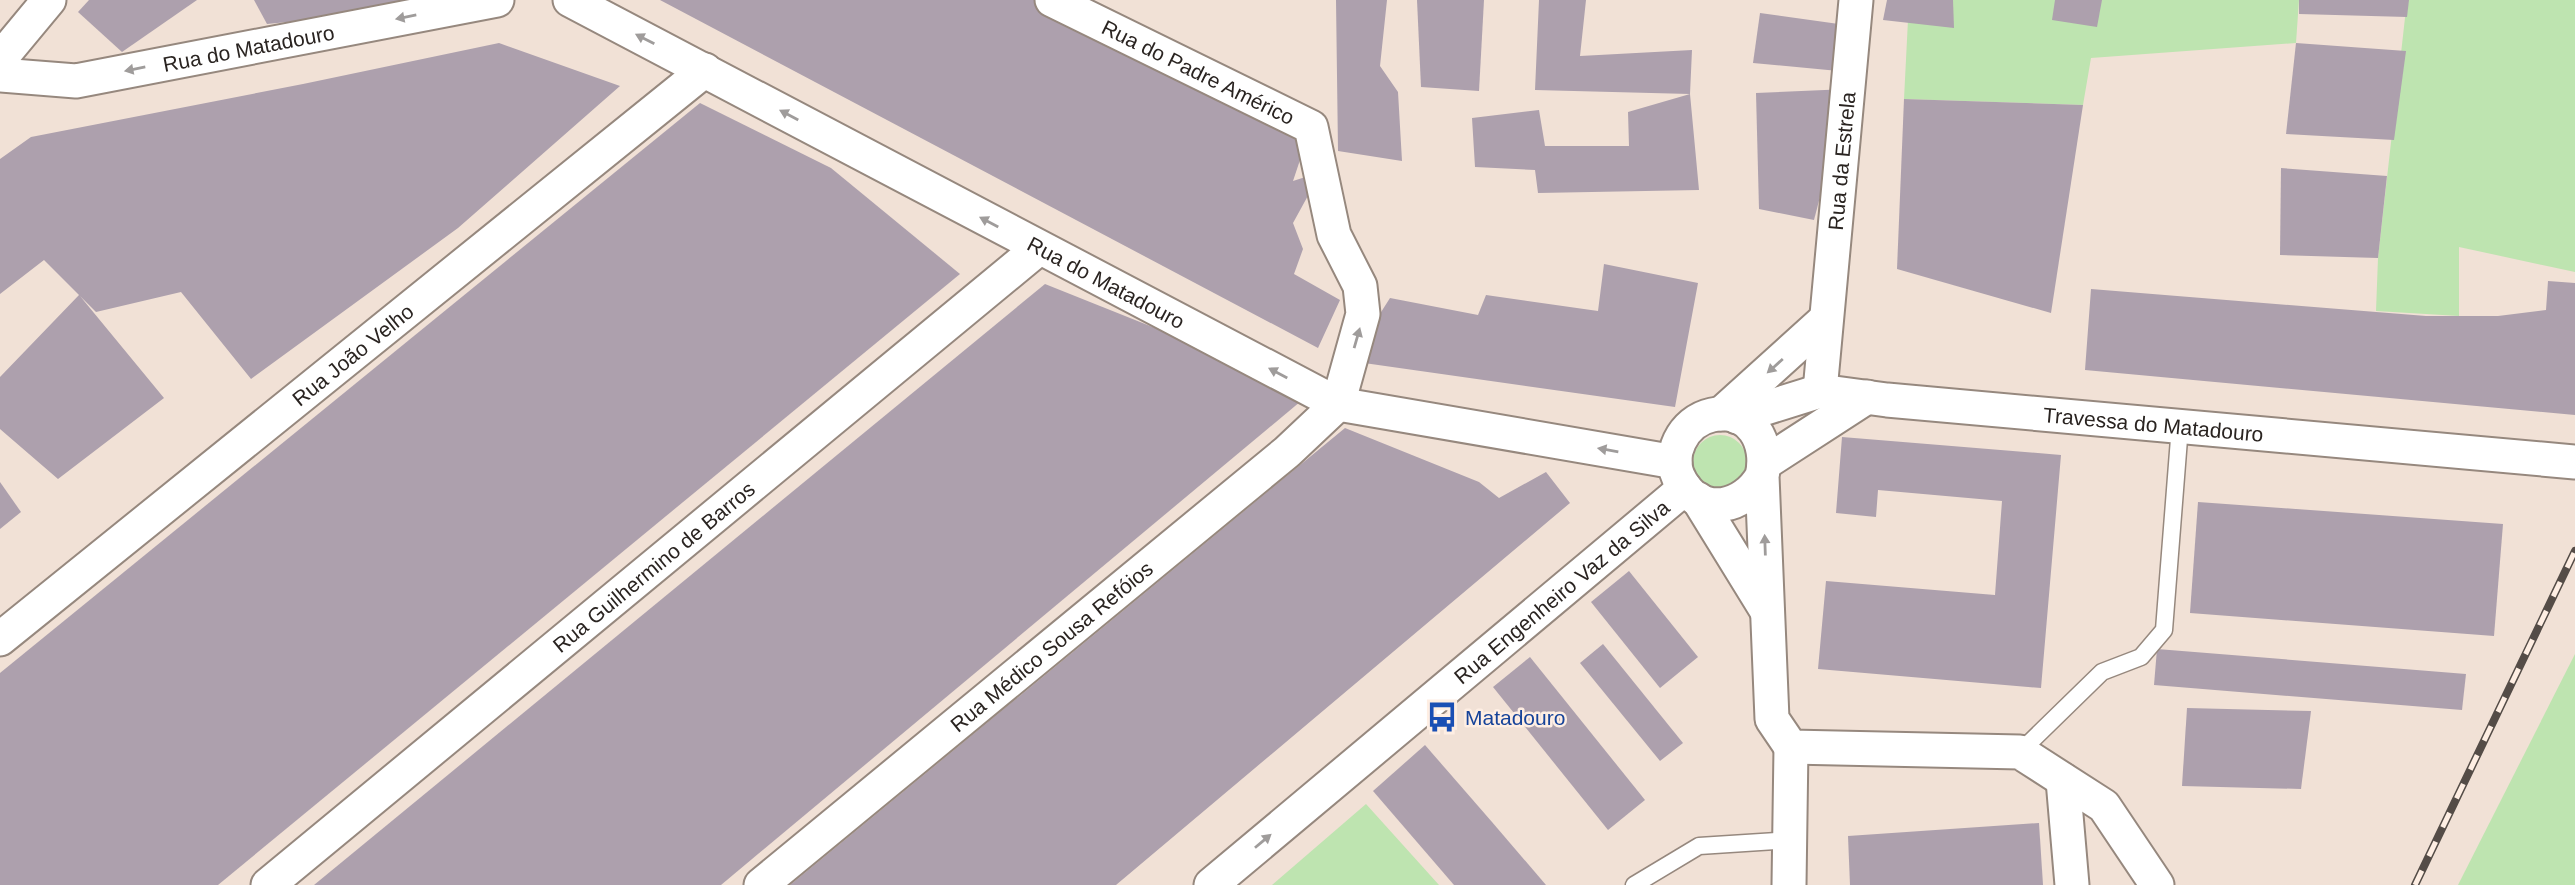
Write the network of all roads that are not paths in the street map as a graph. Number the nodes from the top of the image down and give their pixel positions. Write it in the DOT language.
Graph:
graph roads {
  1 [pos="49,0"];
  2 [pos="498,0"];
  3 [pos="570,0"];
  4 [pos="1052,0"];
  5 [pos="1856,0"];
  6 [pos="0,59"];
  7 [pos="705,70"];
  8 [pos="0,75"];
  9 [pos="1039,248"];
  10 [pos="1825,320"];
  11 [pos="1820,391"];
  12 [pos="1867,397"];
  13 [pos="1338,404"];
  14 [pos="1729,416"];
  15 [pos="2179,426"];
  16 [pos="2575,463"];
  17 [pos="1764,469"];
  18 [pos="1686,483"];
  19 [pos="1768,614"];
  20 [pos="0,639"];
  21 [pos="1791,747"];
  22 [pos="2020,752"];
  23 [pos="2063,780"];
  24 [pos="1790,839"];
  25 [pos="268,885"];
  26 [pos="761,885"];
  27 [pos="1211,885"];
  28 [pos="1634,885"];
  29 [pos="1789,885"];
  30 [pos="2072,885"];
  31 [pos="2157,885"];
  1 -- 6 [label="street"];
  2 -- 8 [label="street, Rua do Matadouro, one-way"];
  7 -- 3 [label="street, Rua do Matadouro, one-way"];
  13 -- 4 [label="street, Rua do Padre Américo, one-way"];
  5 -- 10 [label="street, Rua da Estrela"];
  9 -- 7 [label="street, Rua do Matadouro, one-way"];
  7 -- 20 [label="street, Rua João Velho"];
  13 -- 9 [label="street, Rua do Matadouro, one-way"];
  9 -- 25 [label="street, Rua Guilhermino de Barros"];
  10 -- 11 [label="street, Rua da Estrela"];
  10 -- 14 [label="street, one-way"];
  11 -- 12 [label="street, Travessa do Matadouro"];
  11 -- 14 [label="street, Travessa do Matadouro"];
  12 -- 15 [label="street, Travessa do Matadouro"];
  12 -- 17 [label="street"];
  18 -- 13 [label="street, Rua do Matadouro, one-way"];
  13 -- 26 [label="street, Rua Médico Sousa Refóios"];
  14 -- 17 [label="street"];
  14 -- 18 [label="street"];
  15 -- 16 [label="street, Travessa do Matadouro"];
  15 -- 22 [label="lane"];
  17 -- 18 [label="street"];
  19 -- 17 [label="street, one-way"];
  18 -- 19 [label="street"];
  27 -- 18 [label="street, Rua Engenheiro Vaz da Silva, one-way"];
  19 -- 21 [label="street"];
  21 -- 22 [label="street"];
  21 -- 24 [label="street"];
  22 -- 23 [label="street"];
  23 -- 30 [label="street"];
  23 -- 31 [label="street"];
  24 -- 28 [label="lane"];
  24 -- 29 [label="street"];
}
